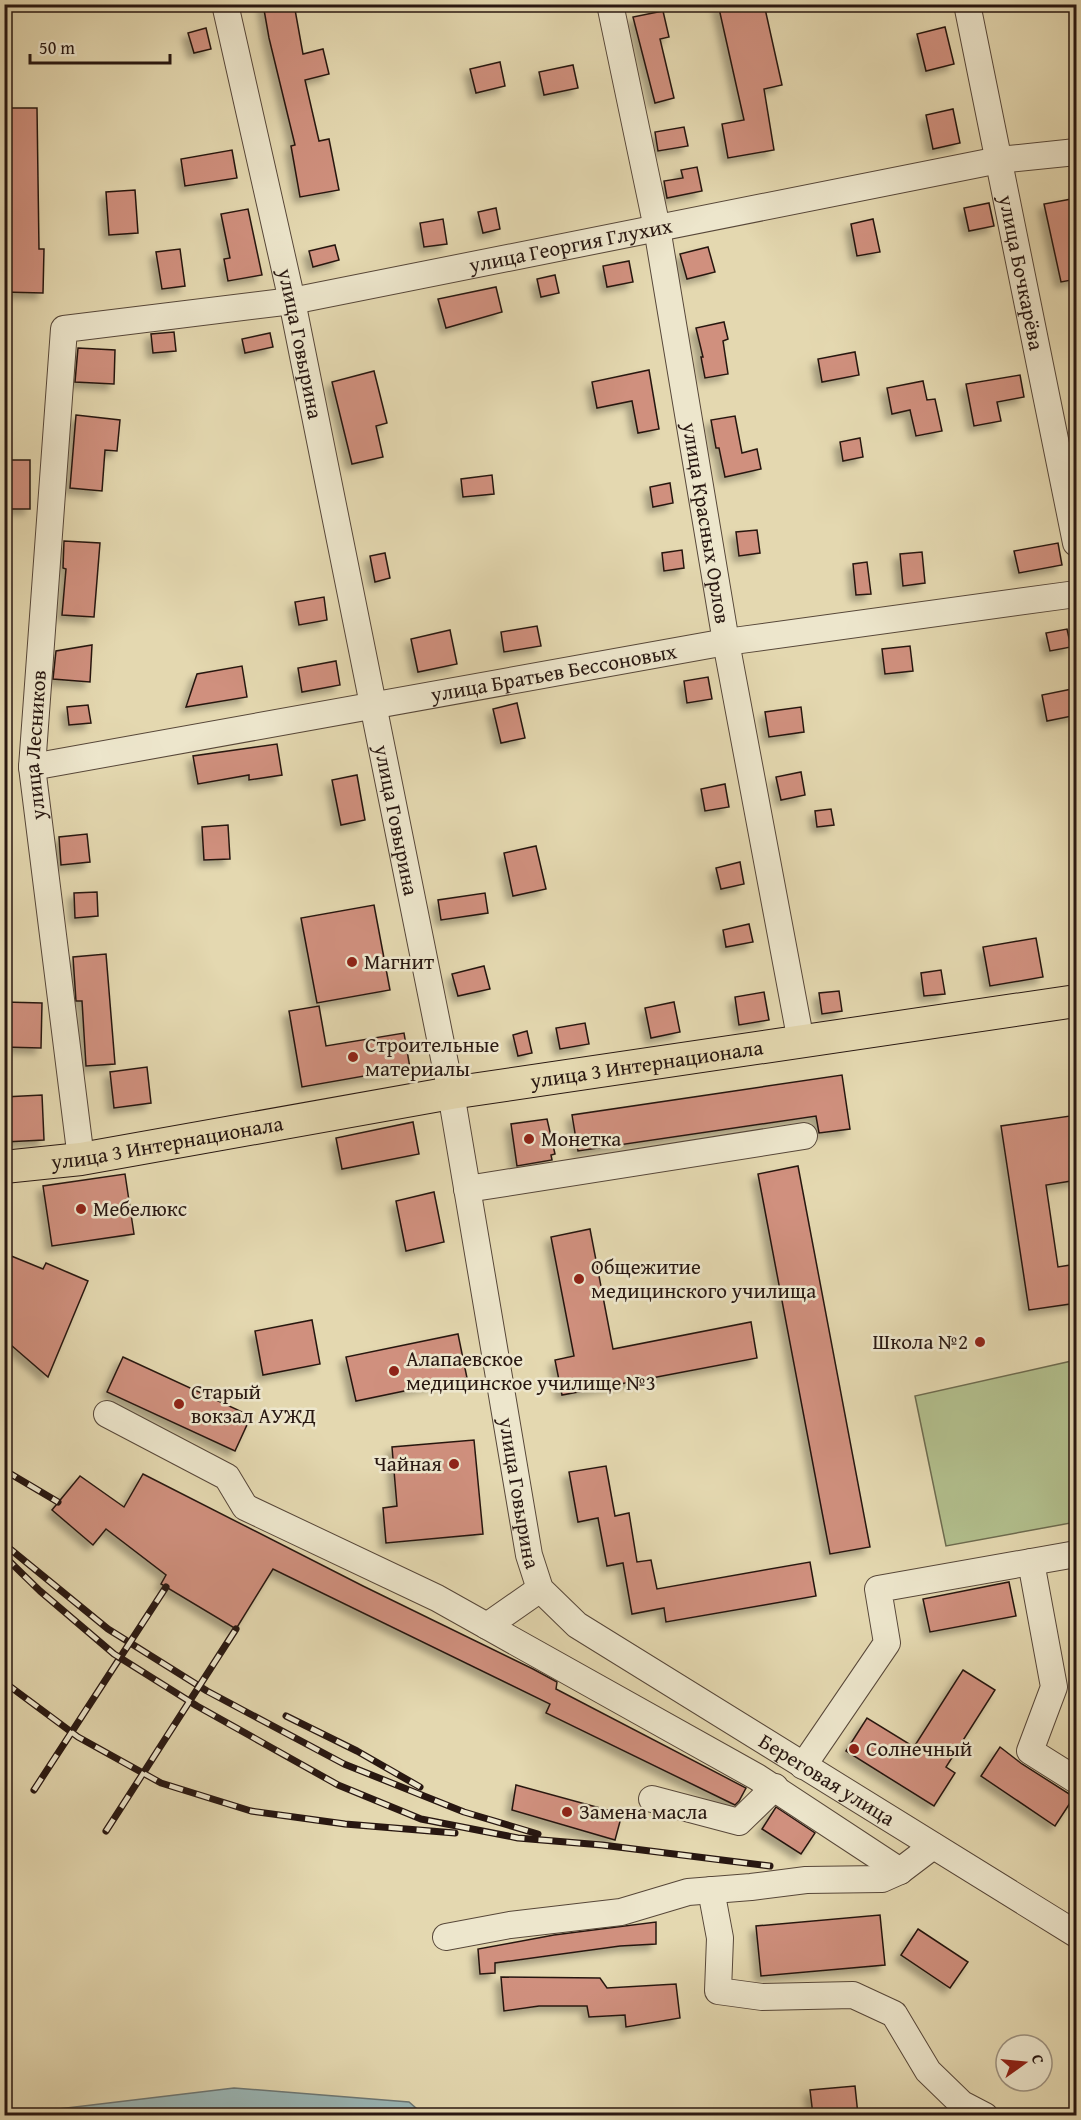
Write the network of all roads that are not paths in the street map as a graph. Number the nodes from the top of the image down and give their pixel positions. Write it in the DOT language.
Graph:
graph roads {
  1 [pos="225,4"];
  2 [pos="610,4"];
  3 [pos="967,4"];
  4 [pos="1077,152"];
  5 [pos="999,160"];
  6 [pos="657,228"];
  7 [pos="292,301"];
  8 [pos="64,329"];
  9 [pos="1077,543"];
  10 [pos="1077,594"];
  11 [pos="726,642"];
  12 [pos="373,705"];
  13 [pos="32,767"];
  14 [pos="1077,1001"];
  15 [pos="801,1042"];
  16 [pos="451,1093"];
  17 [pos="804,1136"];
  18 [pos="81,1159"];
  19 [pos="4,1167"];
  20 [pos="467,1189"];
  21 [pos="107,1414"];
  22 [pos="1077,1554"];
  23 [pos="1031,1562"];
  24 [pos="540,1589"];
  25 [pos="577,1624"];
  26 [pos="487,1626"];
  27 [pos="803,1766"];
  28 [pos="1077,1780"];
  29 [pos="775,1787"];
  30 [pos="652,1799"];
  31 [pos="933,1846"];
  32 [pos="900,1871"];
  33 [pos="711,1890"];
  34 [pos="1077,1934"];
  35 [pos="446,1937"];
  36 [pos="985,2115"];
  1 -- 7 [label="street, улица Говырина"];
  2 -- 6 [label="street, улица Красных Орлов"];
  3 -- 5 [label="street, улица Бочкарёва"];
  4 -- 5 [label="street, улица Георгия Глухих"];
  5 -- 6 [label="street, улица Георгия Глухих"];
  5 -- 9 [label="street, улица Бочкарёва"];
  6 -- 7 [label="street, улица Георгия Глухих"];
  6 -- 11 [label="street, улица Красных Орлов"];
  7 -- 8 [label="street, улица Георгия Глухих"];
  7 -- 12 [label="street, улица Говырина"];
  8 -- 13 [label="street, улица Лесников"];
  10 -- 11 [label="street, улица Братьев Бессоновых"];
  11 -- 12 [label="street, улица Братьев Бессоновых"];
  11 -- 15 [label="street, улица Красных Орлов"];
  12 -- 13 [label="street, улица Братьев Бессоновых"];
  12 -- 16 [label="street, улица Говырина"];
  13 -- 18 [label="street, улица Лесников"];
  14 -- 15 [label="main road, улица 3 Интернационала"];
  15 -- 16 [label="main road, улица 3 Интернационала"];
  16 -- 18 [label="main road, улица 3 Интернационала"];
  16 -- 20 [label="street, улица Говырина"];
  17 -- 20 [label="street"];
  18 -- 19 [label="main road, улица 3 Интернационала"];
  20 -- 24 [label="street, улица Говырина"];
  21 -- 26 [label="street"];
  22 -- 23 [label="street"];
  23 -- 27 [label="street"];
  23 -- 28 [label="street"];
  24 -- 25 [label="street, улица Говырина"];
  24 -- 26 [label="street"];
  25 -- 27 [label="street, Береговая улица"];
  26 -- 29 [label="street"];
  27 -- 31 [label="street, Береговая улица"];
  29 -- 30 [label="street"];
  29 -- 32 [label="street"];
  31 -- 32 [label="street"];
  31 -- 34 [label="street, Береговая улица"];
  32 -- 33 [label="street"];
  33 -- 35 [label="street"];
  33 -- 36 [label="street"];
}
